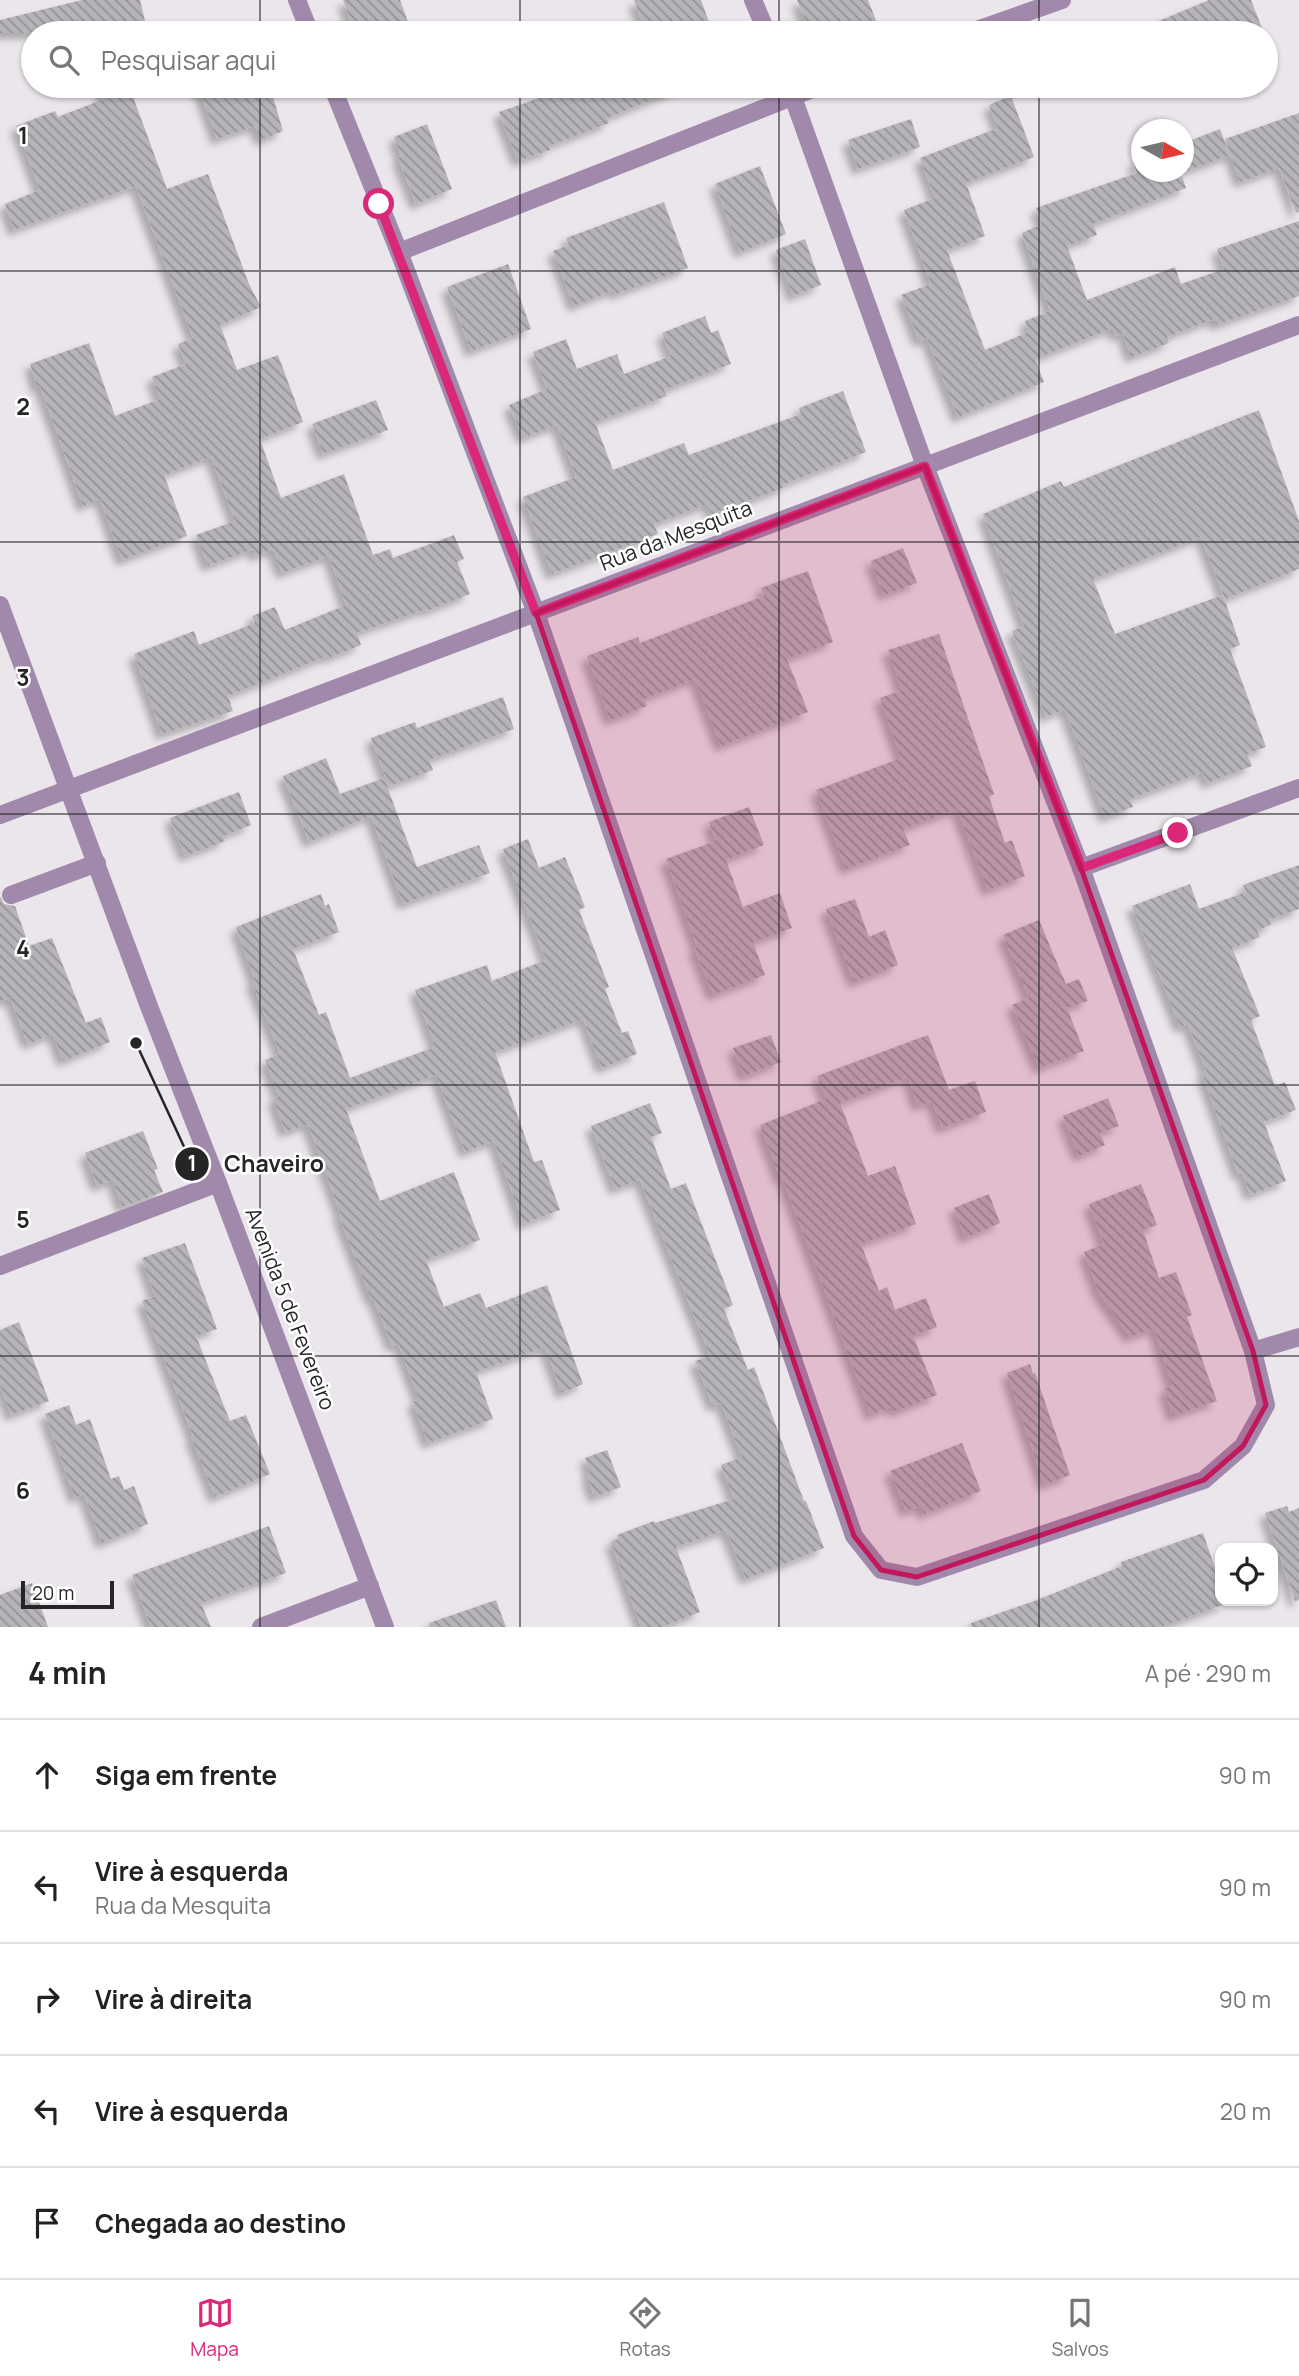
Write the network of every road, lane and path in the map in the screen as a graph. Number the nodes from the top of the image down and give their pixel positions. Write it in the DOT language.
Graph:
graph roads {
  1 [pos="297,0"];
  2 [pos="753,0"];
  3 [pos="1062,0"];
  4 [pos="305,21"];
  5 [pos="762,21"];
  6 [pos="1002,21"];
  7 [pos="337,98"];
  8 [pos="772,98"];
  9 [pos="794,98"];
  10 [pos="399,252"];
  11 [pos="1299,325"];
  12 [pos="925,466"];
  13 [pos="0,605"];
  14 [pos="536,613"];
  15 [pos="1299,788"];
  16 [pos="70,790"];
  17 [pos="0,816"];
  18 [pos="97,863"];
  19 [pos="1082,868"];
  20 [pos="11,895"];
  21 [pos="218,1183"];
  22 [pos="0,1266"];
  23 [pos="1299,1337"];
  24 [pos="1253,1351"];
  25 [pos="370,1586"];
  26 [pos="261,1627"];
  27 [pos="385,1627"];
  1 -- 4 [label="street"];
  2 -- 5 [label="street"];
  3 -- 6 [label="street"];
  7 -- 10 [label="street"];
  8 -- 10 [label="street"];
  9 -- 12 [label="street"];
  10 -- 14 [label="street"];
  11 -- 12 [label="street, Rua da Mesquita"];
  12 -- 14 [label="street, Rua da Mesquita"];
  12 -- 19 [label="street"];
  13 -- 16 [label="street, Avenida 5 de Fevereiro"];
  14 -- 16 [label="street, Rua da Mesquita"];
  14 -- 24 [label="street"];
  15 -- 19 [label="street"];
  16 -- 17 [label="street, Rua da Mesquita"];
  16 -- 18 [label="street, Avenida 5 de Fevereiro"];
  18 -- 20 [label="street"];
  18 -- 21 [label="street, Avenida 5 de Fevereiro"];
  19 -- 24 [label="street"];
  21 -- 22 [label="street"];
  21 -- 25 [label="street, Avenida 5 de Fevereiro"];
  23 -- 24 [label="street"];
  25 -- 26 [label="street"];
  25 -- 27 [label="street, Avenida 5 de Fevereiro"];
}
